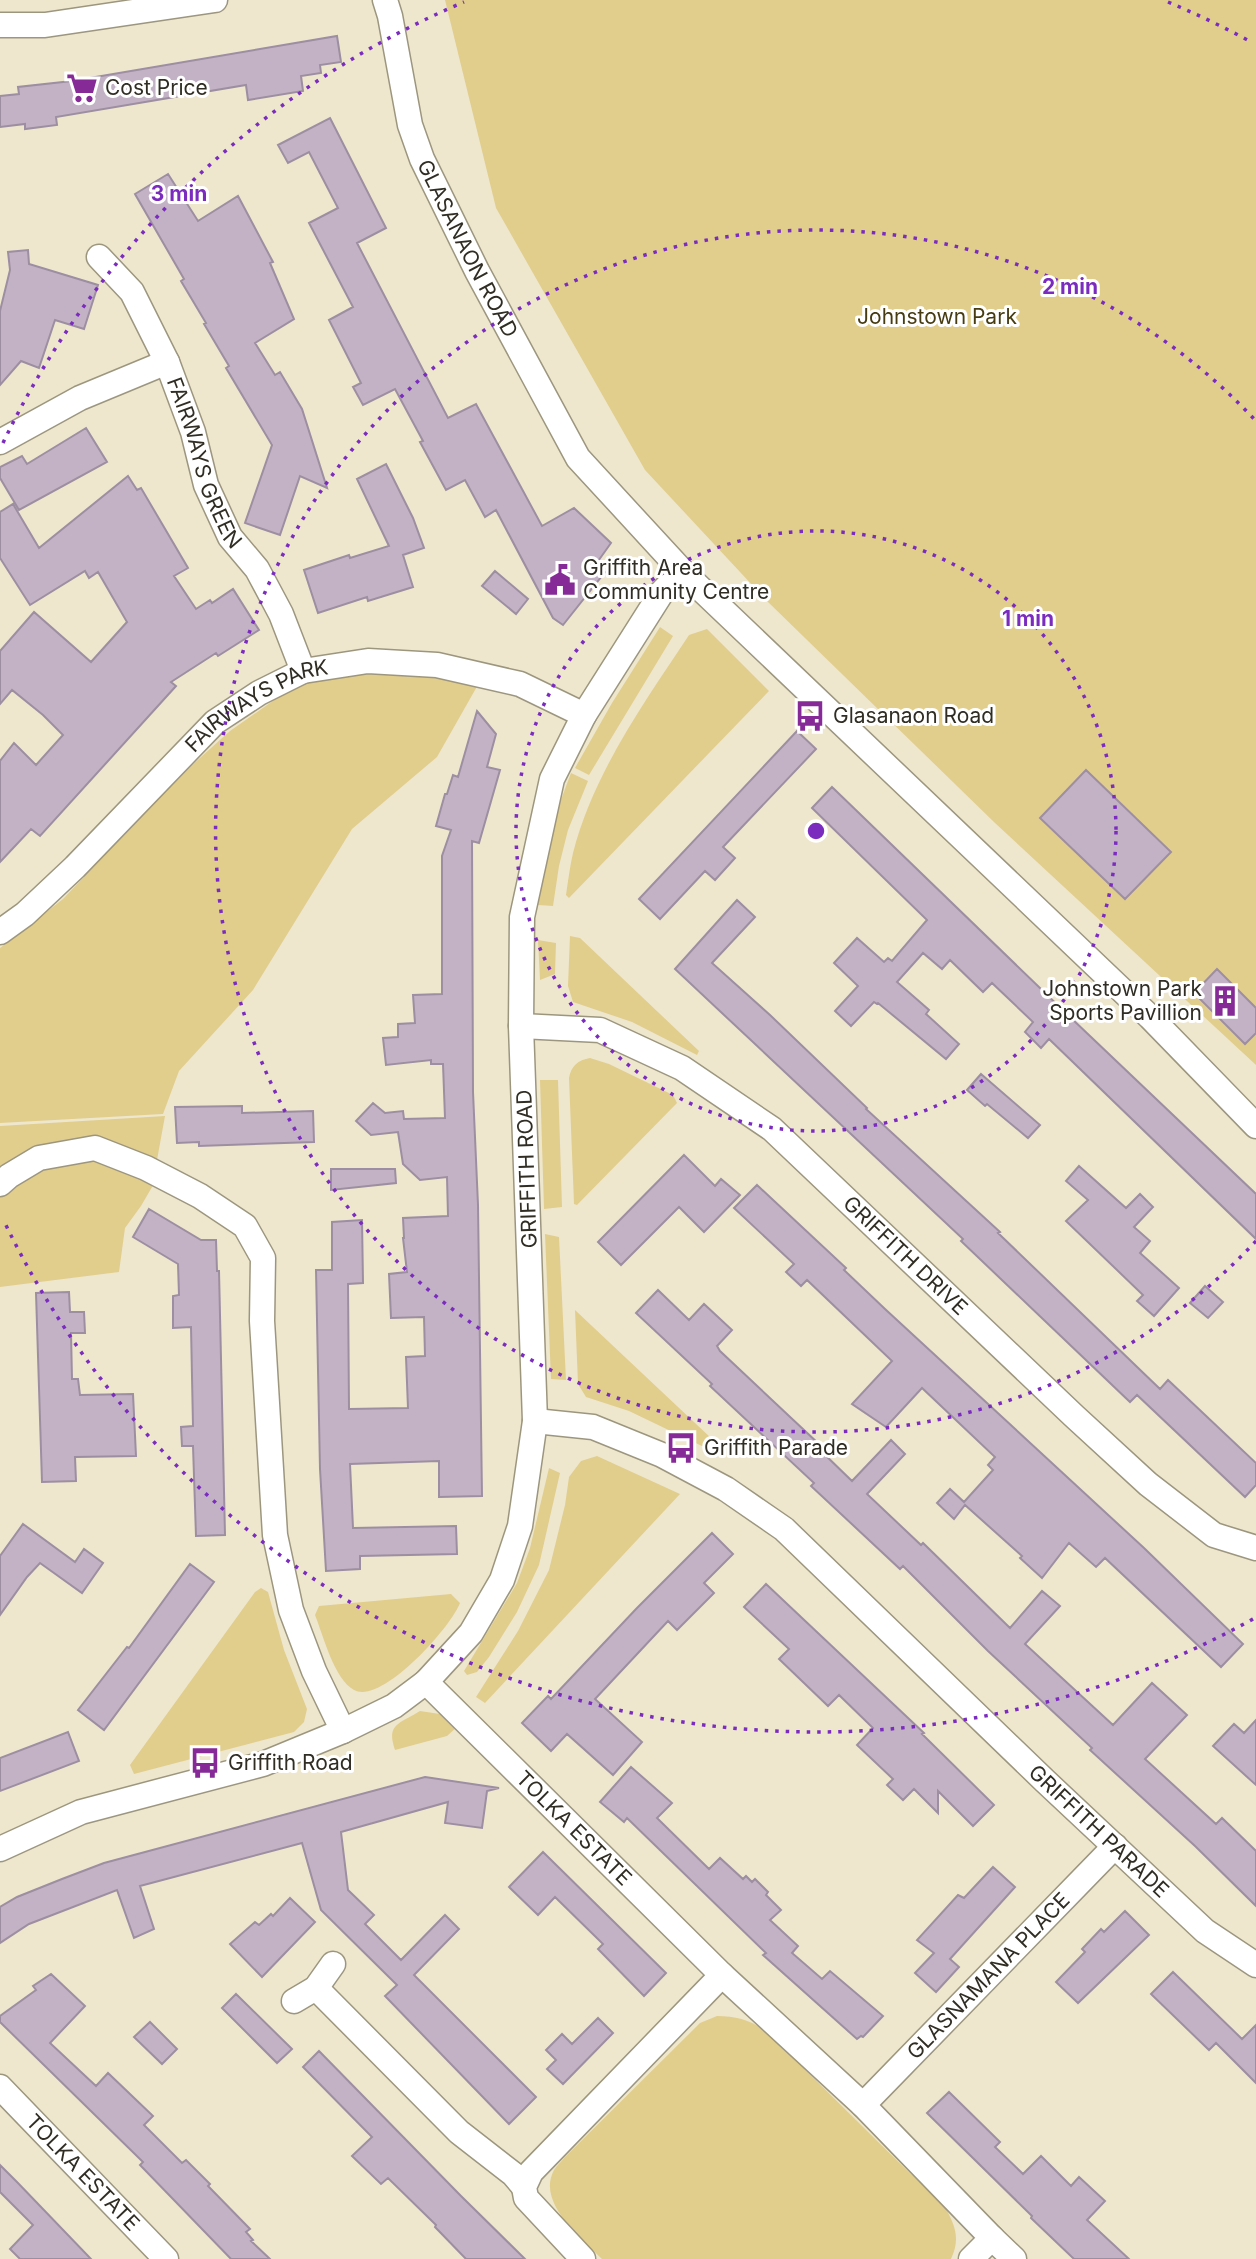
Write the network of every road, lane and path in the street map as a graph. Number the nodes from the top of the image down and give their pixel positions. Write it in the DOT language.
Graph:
graph roads {
  1 [pos="215,0"];
  2 [pos="385,0"];
  3 [pos="0,25"];
  4 [pos="99,257"];
  5 [pos="167,362"];
  6 [pos="0,442"];
  7 [pos="682,571"];
  8 [pos="303,671"];
  9 [pos="584,715"];
  10 [pos="0,932"];
  11 [pos="521,1026"];
  12 [pos="1256,1126"];
  13 [pos="0,1184"];
  14 [pos="536,1421"];
  15 [pos="1256,1548"];
  16 [pos="425,1682"];
  17 [pos="343,1731"];
  18 [pos="1115,1846"];
  19 [pos="0,1849"];
  20 [pos="333,1964"];
  21 [pos="1256,1965"];
  22 [pos="722,1975"];
  23 [pos="316,1988"];
  24 [pos="295,2001"];
  25 [pos="0,2087"];
  26 [pos="863,2105"];
  27 [pos="524,2187"];
  28 [pos="992,2238"];
  29 [pos="166,2259"];
  30 [pos="583,2259"];
  31 [pos="971,2259"];
  32 [pos="1014,2259"];
  1 -- 3 [label="street"];
  2 -- 7 [label="street, GLASANAON ROAD"];
  4 -- 5 [label="street, FAIRWAYS GREEN"];
  5 -- 6 [label="street"];
  5 -- 8 [label="street, FAIRWAYS GREEN"];
  7 -- 9 [label="street, GRIFFITH ROAD"];
  7 -- 12 [label="street, GLASANAON ROAD"];
  8 -- 9 [label="street, FAIRWAYS PARK"];
  8 -- 10 [label="street, FAIRWAYS PARK"];
  9 -- 11 [label="street, GRIFFITH ROAD"];
  11 -- 14 [label="street, GRIFFITH ROAD"];
  11 -- 15 [label="street, GRIFFITH DRIVE"];
  13 -- 17 [label="street"];
  14 -- 16 [label="street, GRIFFITH ROAD"];
  14 -- 18 [label="street, GRIFFITH PARADE"];
  16 -- 17 [label="street, GRIFFITH ROAD"];
  16 -- 22 [label="street, TOLKA ESTATE"];
  17 -- 19 [label="street, GRIFFITH ROAD"];
  18 -- 21 [label="street, GRIFFITH PARADE"];
  18 -- 26 [label="street, GLASNAMANA PLACE"];
  20 -- 23 [label="street"];
  22 -- 26 [label="street, TOLKA ESTATE"];
  22 -- 27 [label="street"];
  23 -- 24 [label="street"];
  23 -- 27 [label="street"];
  25 -- 29 [label="street, TOLKA ESTATE"];
  26 -- 28 [label="street, TOLKA ESTATE"];
  27 -- 30 [label="street"];
  28 -- 31 [label="street"];
  28 -- 32 [label="street, TOLKA ESTATE"];
}
